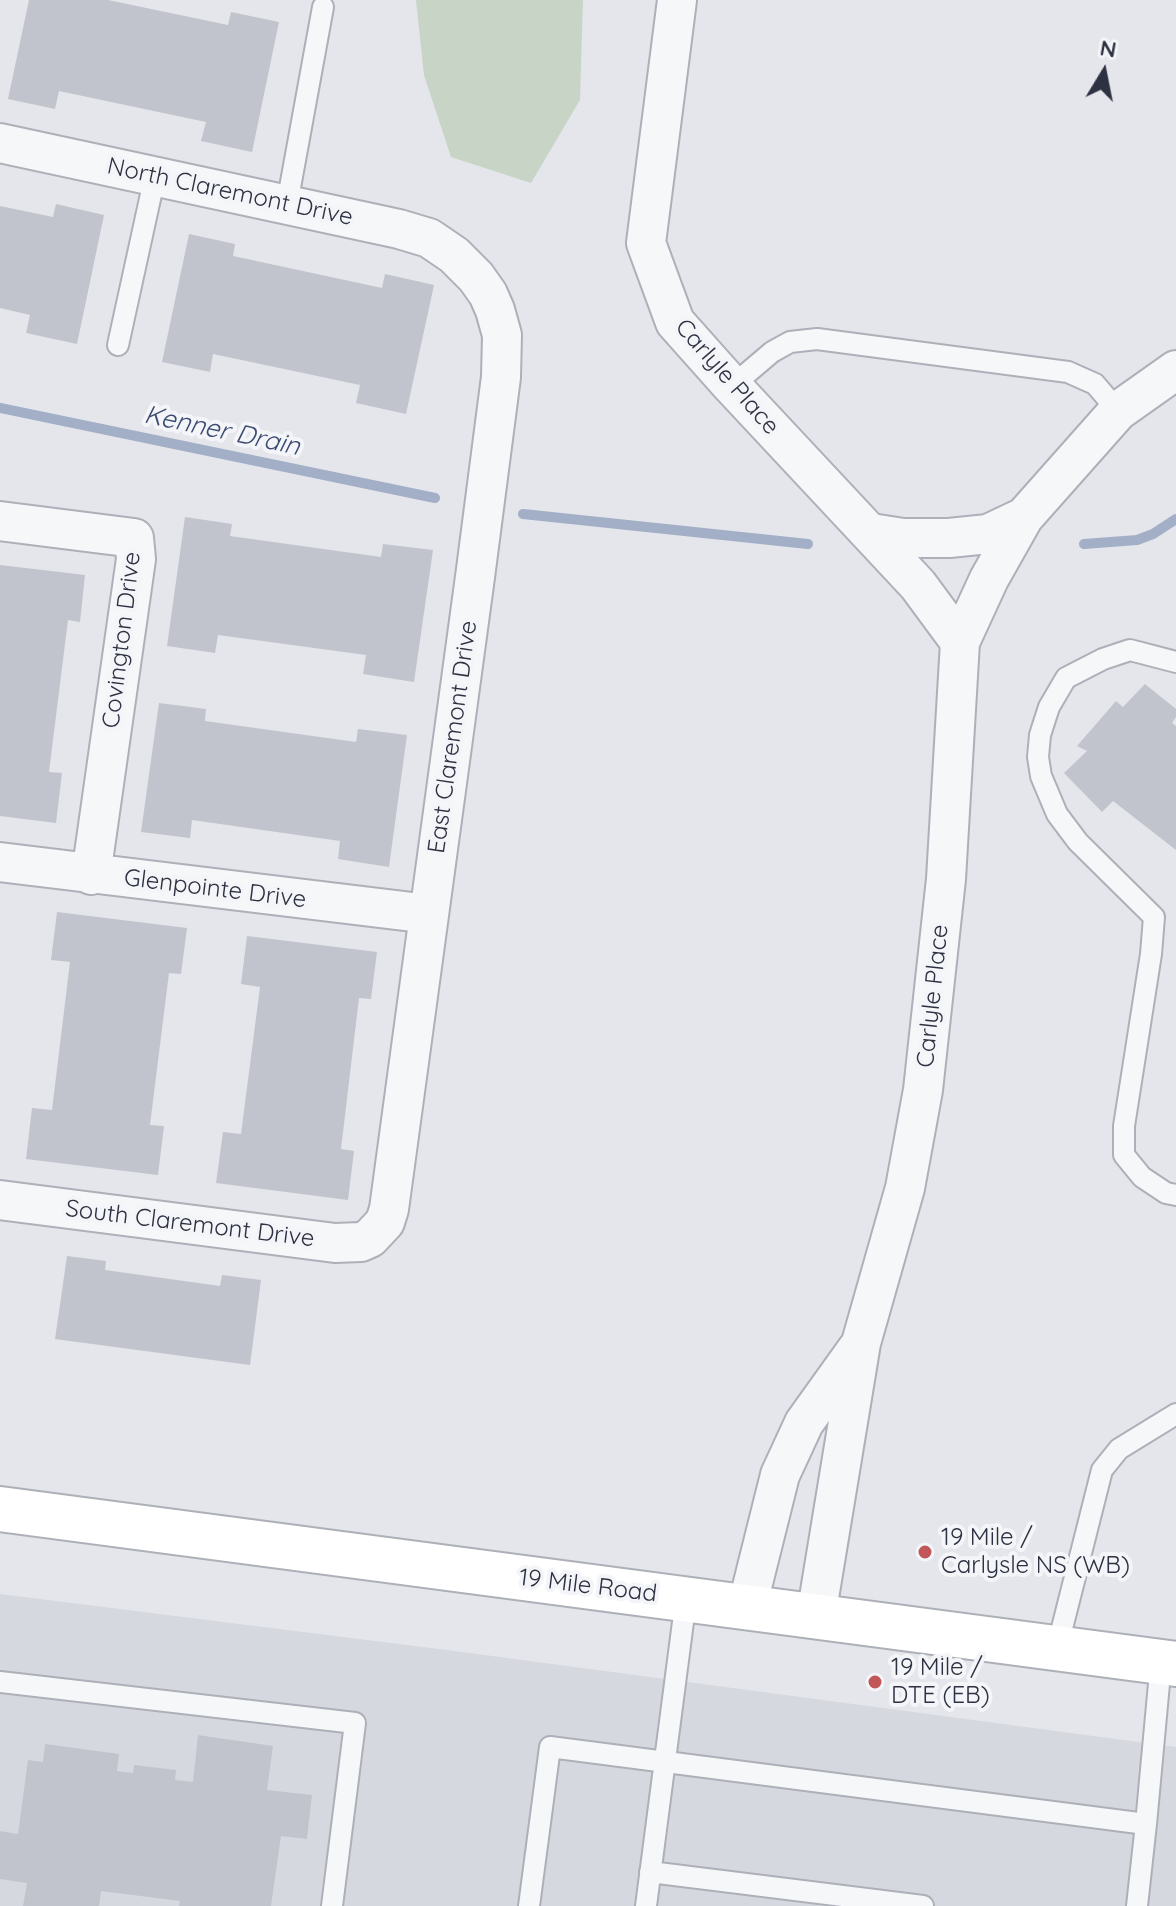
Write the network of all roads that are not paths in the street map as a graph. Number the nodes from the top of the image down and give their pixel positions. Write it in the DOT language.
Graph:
graph roads {
  1 [pos="677,0"];
  2 [pos="323,7"];
  3 [pos="0,143"];
  4 [pos="155,176"];
  5 [pos="287,204"];
  6 [pos="454,255"];
  7 [pos="118,345"];
  8 [pos="1176,370"];
  9 [pos="732,386"];
  10 [pos="1118,411"];
  11 [pos="1024,517"];
  12 [pos="0,521"];
  13 [pos="871,533"];
  14 [pos="960,642"];
  15 [pos="1176,662"];
  16 [pos="0,862"];
  17 [pos="91,875"];
  18 [pos="429,914"];
  19 [pos="1176,1195"];
  20 [pos="0,1200"];
  21 [pos="378,1230"];
  22 [pos="861,1343"];
  23 [pos="1176,1414"];
  24 [pos="0,1509"];
  25 [pos="686,1599"];
  26 [pos="747,1607"];
  27 [pos="816,1616"];
  28 [pos="1057,1648"];
  29 [pos="1169,1663"];
  30 [pos="0,1682"];
  31 [pos="665,1761"];
  32 [pos="1146,1824"];
  33 [pos="650,1872"];
  34 [pos="332,1906"];
  35 [pos="529,1906"];
  36 [pos="646,1906"];
  37 [pos="923,1906"];
  38 [pos="1137,1906"];
  1 -- 9 [label="street, Carlyle Place"];
  2 -- 5 [label="lane"];
  3 -- 4 [label="street, North Claremont Drive"];
  4 -- 5 [label="street, North Claremont Drive"];
  4 -- 7 [label="lane"];
  5 -- 6 [label="street, North Claremont Drive"];
  6 -- 18 [label="street, East Claremont Drive"];
  8 -- 10 [label="street, Carlyle Place"];
  9 -- 10 [label="lane"];
  9 -- 13 [label="street, Carlyle Place"];
  10 -- 11 [label="street, Carlyle Place"];
  11 -- 13 [label="street, Carlyle Place"];
  11 -- 14 [label="street, Carlyle Place"];
  12 -- 17 [label="street, Covington Drive"];
  13 -- 14 [label="street, Carlyle Place"];
  14 -- 22 [label="street, Carlyle Place"];
  15 -- 19 [label="lane"];
  16 -- 17 [label="street, Glenpointe Drive"];
  17 -- 18 [label="street, Glenpointe Drive"];
  18 -- 21 [label="street, East Claremont Drive"];
  20 -- 21 [label="street, South Claremont Drive"];
  22 -- 26 [label="street, Carlyle Place"];
  22 -- 27 [label="street, Carlyle Place"];
  23 -- 28 [label="lane"];
  24 -- 25 [label="street, 19 Mile Road"];
  25 -- 26 [label="street, 19 Mile Road"];
  25 -- 31 [label="lane"];
  26 -- 27 [label="street, 19 Mile Road"];
  27 -- 28 [label="street, 19 Mile Road"];
  28 -- 29 [label="street, 19 Mile Road"];
  29 -- 32 [label="lane"];
  30 -- 34 [label="lane"];
  31 -- 32 [label="lane"];
  31 -- 33 [label="lane"];
  31 -- 35 [label="lane"];
  32 -- 38 [label="lane"];
  33 -- 36 [label="lane"];
  33 -- 37 [label="lane"];
}
